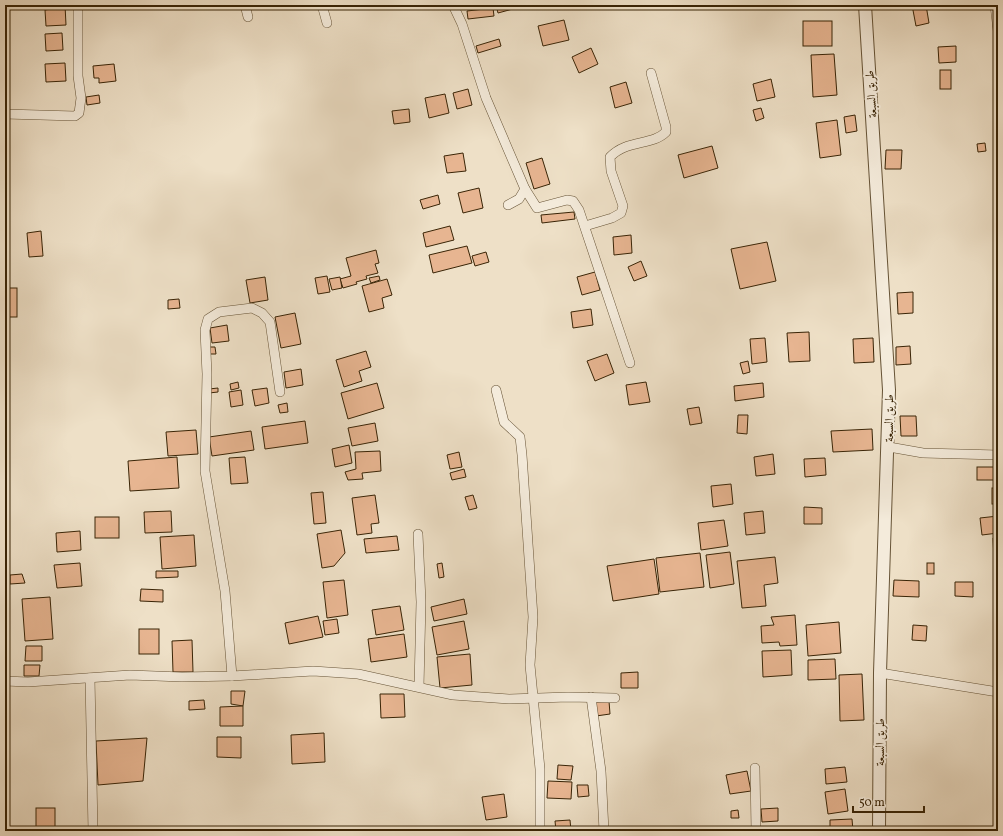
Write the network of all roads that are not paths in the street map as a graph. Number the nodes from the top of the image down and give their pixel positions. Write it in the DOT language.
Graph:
graph roads {
  1 [pos="78,5"];
  2 [pos="245,5"];
  3 [pos="322,5"];
  4 [pos="453,5"];
  5 [pos="865,5"];
  6 [pos="995,5"];
  7 [pos="248,18"];
  8 [pos="327,23"];
  9 [pos="998,31"];
  10 [pos="651,73"];
  11 [pos="5,114"];
  12 [pos="525,189"];
  13 [pos="508,205"];
  14 [pos="585,226"];
  15 [pos="630,363"];
  16 [pos="496,390"];
  17 [pos="280,392"];
  18 [pos="889,447"];
  19 [pos="998,455"];
  20 [pos="418,534"];
  21 [pos="880,673"];
  22 [pos="232,676"];
  23 [pos="90,678"];
  24 [pos="5,682"];
  25 [pos="419,687"];
  26 [pos="998,692"];
  27 [pos="591,698"];
  28 [pos="615,698"];
  29 [pos="532,699"];
  30 [pos="755,768"];
  31 [pos="93,831"];
  32 [pos="540,831"];
  33 [pos="604,831"];
  34 [pos="756,831"];
  35 [pos="879,831"];
  1 -- 11 [label="street"];
  2 -- 7 [label="street"];
  3 -- 8 [label="street"];
  4 -- 12 [label="street"];
  5 -- 18 [label="street, طريق السبعة"];
  6 -- 9 [label="street"];
  10 -- 14 [label="street"];
  12 -- 13 [label="street"];
  12 -- 14 [label="street"];
  14 -- 15 [label="street"];
  16 -- 29 [label="street"];
  17 -- 22 [label="street"];
  18 -- 19 [label="street"];
  18 -- 21 [label="street, طريق السبعة"];
  20 -- 25 [label="street"];
  21 -- 26 [label="street"];
  21 -- 35 [label="street, طريق السبعة"];
  22 -- 23 [label="street"];
  22 -- 25 [label="street"];
  23 -- 24 [label="street"];
  23 -- 31 [label="street"];
  25 -- 29 [label="street"];
  27 -- 28 [label="street"];
  27 -- 29 [label="street"];
  27 -- 33 [label="street"];
  29 -- 32 [label="street"];
  30 -- 34 [label="street"];
}
